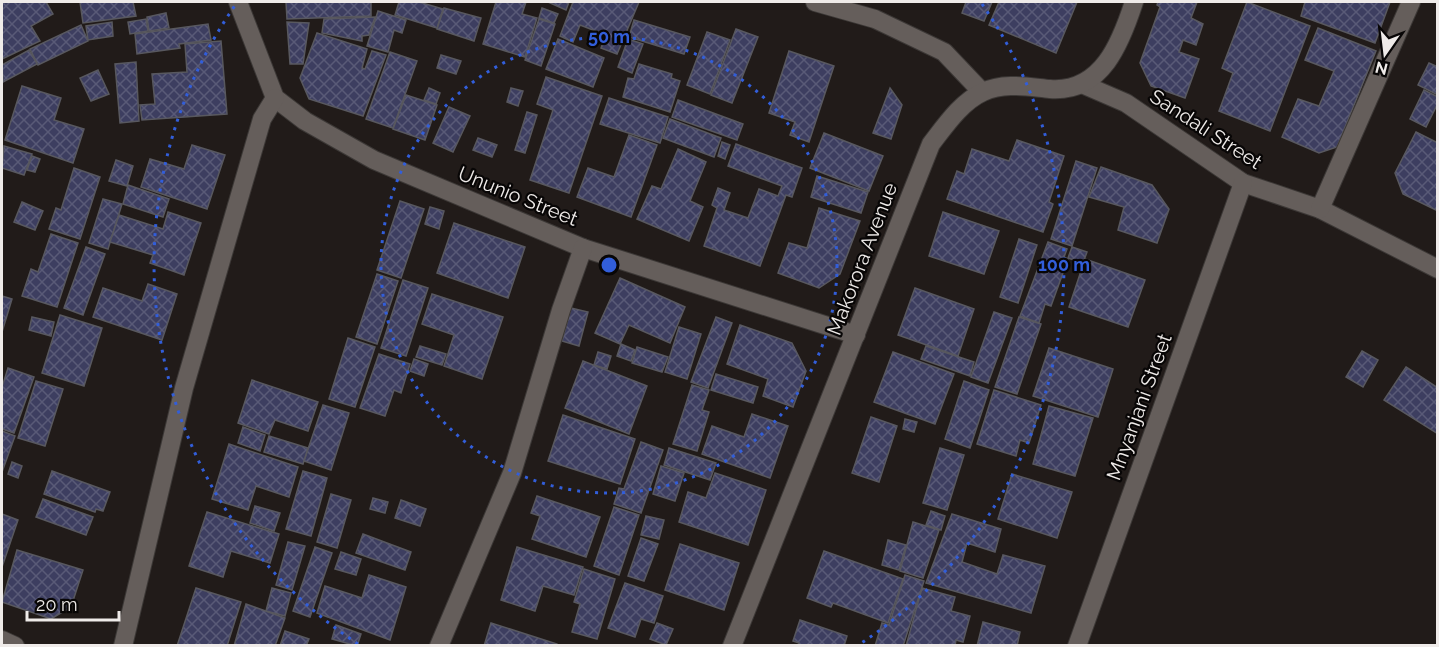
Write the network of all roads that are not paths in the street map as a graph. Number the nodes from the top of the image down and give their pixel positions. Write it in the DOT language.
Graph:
graph roads {
  1 [pos="238,2"];
  2 [pos="815,2"];
  3 [pos="1134,2"];
  4 [pos="1411,2"];
  5 [pos="1082,84"];
  6 [pos="982,92"];
  7 [pos="275,98"];
  8 [pos="1243,183"];
  9 [pos="1320,209"];
  10 [pos="583,248"];
  11 [pos="1437,269"];
  12 [pos="856,335"];
  13 [pos="2,640"];
  14 [pos="15,645"];
  15 [pos="123,645"];
  16 [pos="439,645"];
  17 [pos="732,645"];
  18 [pos="1077,645"];
  1 -- 7 [label="street"];
  2 -- 6 [label="street"];
  3 -- 5 [label="street, Makorora Avenue"];
  4 -- 9 [label="street"];
  5 -- 6 [label="street, Makorora Avenue"];
  5 -- 8 [label="street, Sandali Street"];
  6 -- 12 [label="street, Makorora Avenue"];
  7 -- 10 [label="street, Ununio Street"];
  7 -- 15 [label="street"];
  8 -- 9 [label="street, Sandali Street"];
  8 -- 18 [label="street, Mnyanjani Street"];
  9 -- 11 [label="street, Sandali Street"];
  10 -- 12 [label="street, Ununio Street"];
  10 -- 16 [label="street"];
  12 -- 17 [label="street, Makorora Avenue"];
  13 -- 14 [label="street"];
}
